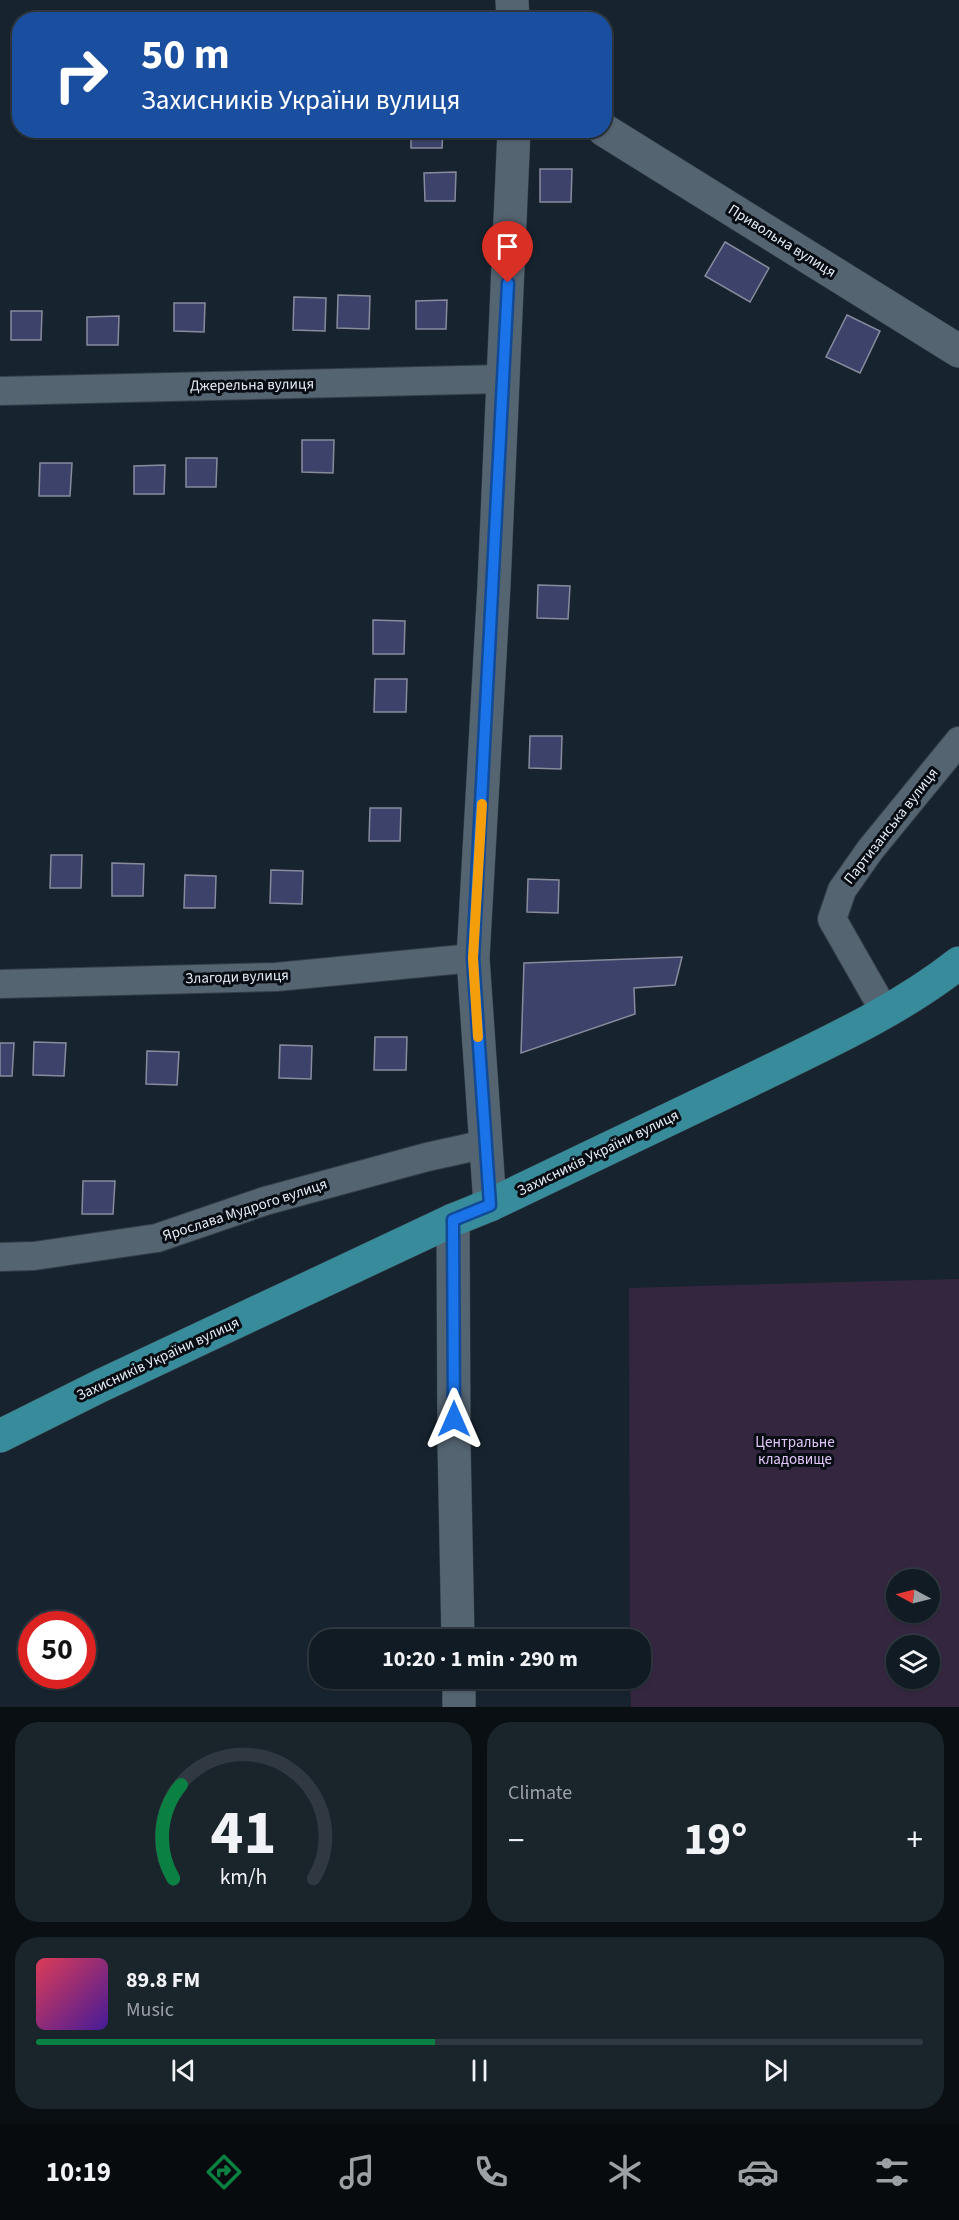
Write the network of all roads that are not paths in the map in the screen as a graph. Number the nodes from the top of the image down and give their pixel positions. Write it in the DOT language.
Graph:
graph roads {
  1 [pos="612,135"];
  2 [pos="514,138"];
  3 [pos="959,351"];
  4 [pos="504,379"];
  5 [pos="0,391"];
  6 [pos="959,741"];
  7 [pos="473,958"];
  8 [pos="959,963"];
  9 [pos="0,984"];
  10 [pos="885,1012"];
  11 [pos="486,1144"];
  12 [pos="490,1205"];
  13 [pos="453,1220"];
  14 [pos="0,1257"];
  15 [pos="2,1433"];
  16 [pos="458,1629"];
  17 [pos="459,1689"];
  18 [pos="459,1707"];
  1 -- 3 [label="street, Привольна вулиця"];
  2 -- 4 [label="street"];
  4 -- 5 [label="street, Джерельна вулиця"];
  4 -- 7 [label="street"];
  6 -- 10 [label="street, Партизанська вулиця"];
  7 -- 9 [label="street, Злагоди вулиця"];
  7 -- 11 [label="street"];
  8 -- 10 [label="highway, Захисників України вулиця"];
  10 -- 12 [label="highway, Захисників України вулиця"];
  11 -- 12 [label="street"];
  11 -- 14 [label="street, Ярослава Мудрого вулиця"];
  12 -- 13 [label="highway, Захисників України вулиця"];
  13 -- 15 [label="highway, Захисників України вулиця"];
  13 -- 16 [label="street"];
  17 -- 18 [label="street"];
}
